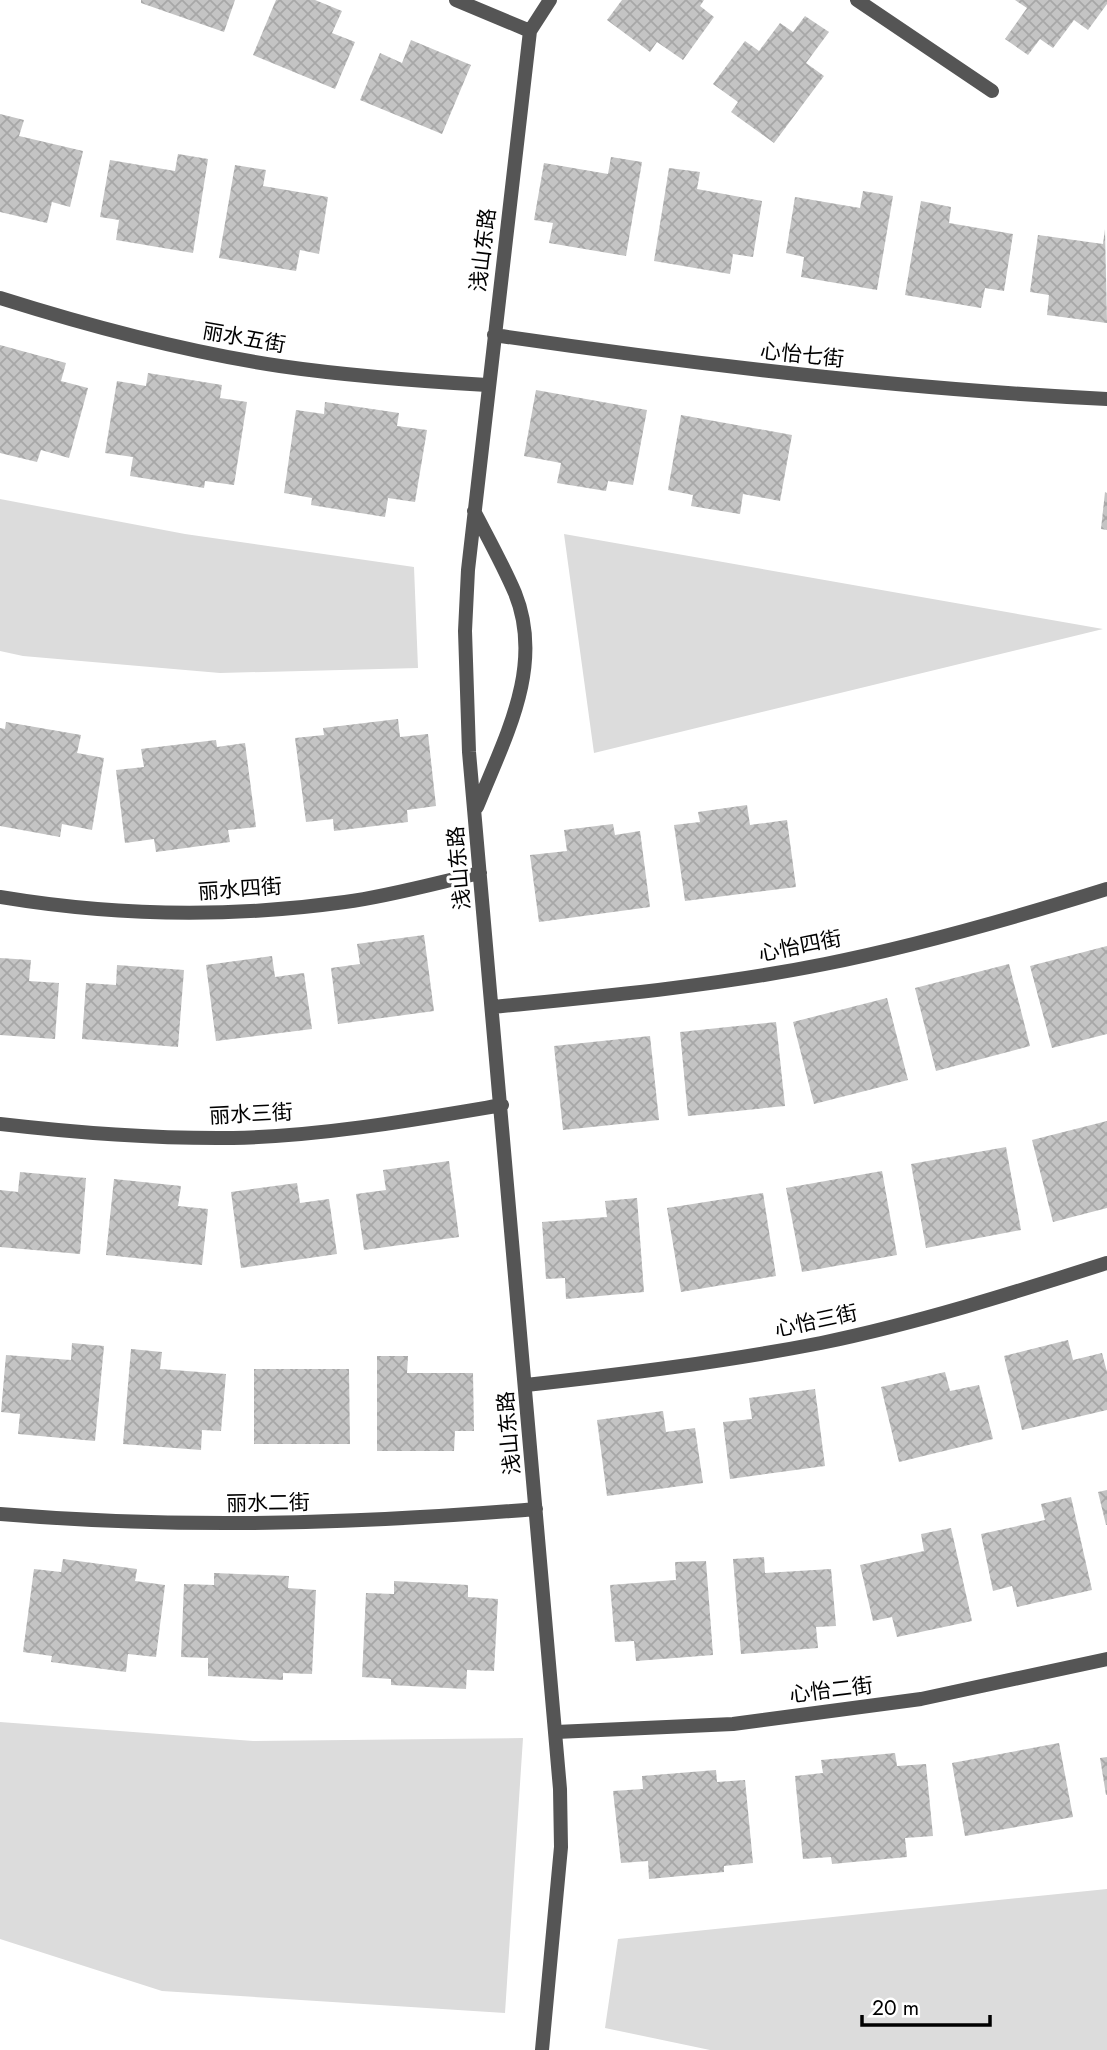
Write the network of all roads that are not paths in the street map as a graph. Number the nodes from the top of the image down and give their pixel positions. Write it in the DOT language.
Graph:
graph roads {
  1 [pos="456,0"];
  2 [pos="550,0"];
  3 [pos="857,0"];
  4 [pos="530,30"];
  5 [pos="992,91"];
  6 [pos="0,298"];
  7 [pos="494,335"];
  8 [pos="487,385"];
  9 [pos="1107,399"];
  10 [pos="473,510"];
  11 [pos="475,812"];
  12 [pos="481,873"];
  13 [pos="1107,889"];
  14 [pos="0,897"];
  15 [pos="493,1007"];
  16 [pos="502,1105"];
  17 [pos="0,1124"];
  18 [pos="1107,1263"];
  19 [pos="526,1385"];
  20 [pos="537,1510"];
  21 [pos="0,1514"];
  22 [pos="1107,1658"];
  23 [pos="556,1732"];
  24 [pos="542,2050"];
  1 -- 4 [label="lane"];
  2 -- 4 [label="lane, 浅山东路"];
  3 -- 5 [label="lane"];
  4 -- 7 [label="lane, 浅山东路"];
  6 -- 8 [label="lane, 丽水五街"];
  7 -- 8 [label="lane, 浅山东路"];
  7 -- 9 [label="lane, 心怡七街"];
  8 -- 10 [label="lane, 浅山东路"];
  10 -- 11 [label="lane, 浅山东路"];
  10 -- 11 [label="lane, 浅山东路"];
  11 -- 12 [label="lane, 浅山东路"];
  12 -- 14 [label="lane, 丽水四街"];
  12 -- 15 [label="lane, 浅山东路"];
  13 -- 15 [label="lane, 心怡四街"];
  15 -- 16 [label="lane, 浅山东路"];
  16 -- 17 [label="lane, 丽水三街"];
  16 -- 19 [label="lane, 浅山东路"];
  18 -- 19 [label="lane, 心怡三街"];
  19 -- 20 [label="lane, 浅山东路"];
  20 -- 21 [label="lane, 丽水二街"];
  20 -- 23 [label="lane, 浅山东路"];
  22 -- 23 [label="lane, 心怡二街"];
  23 -- 24 [label="lane, 浅山东路"];
}
